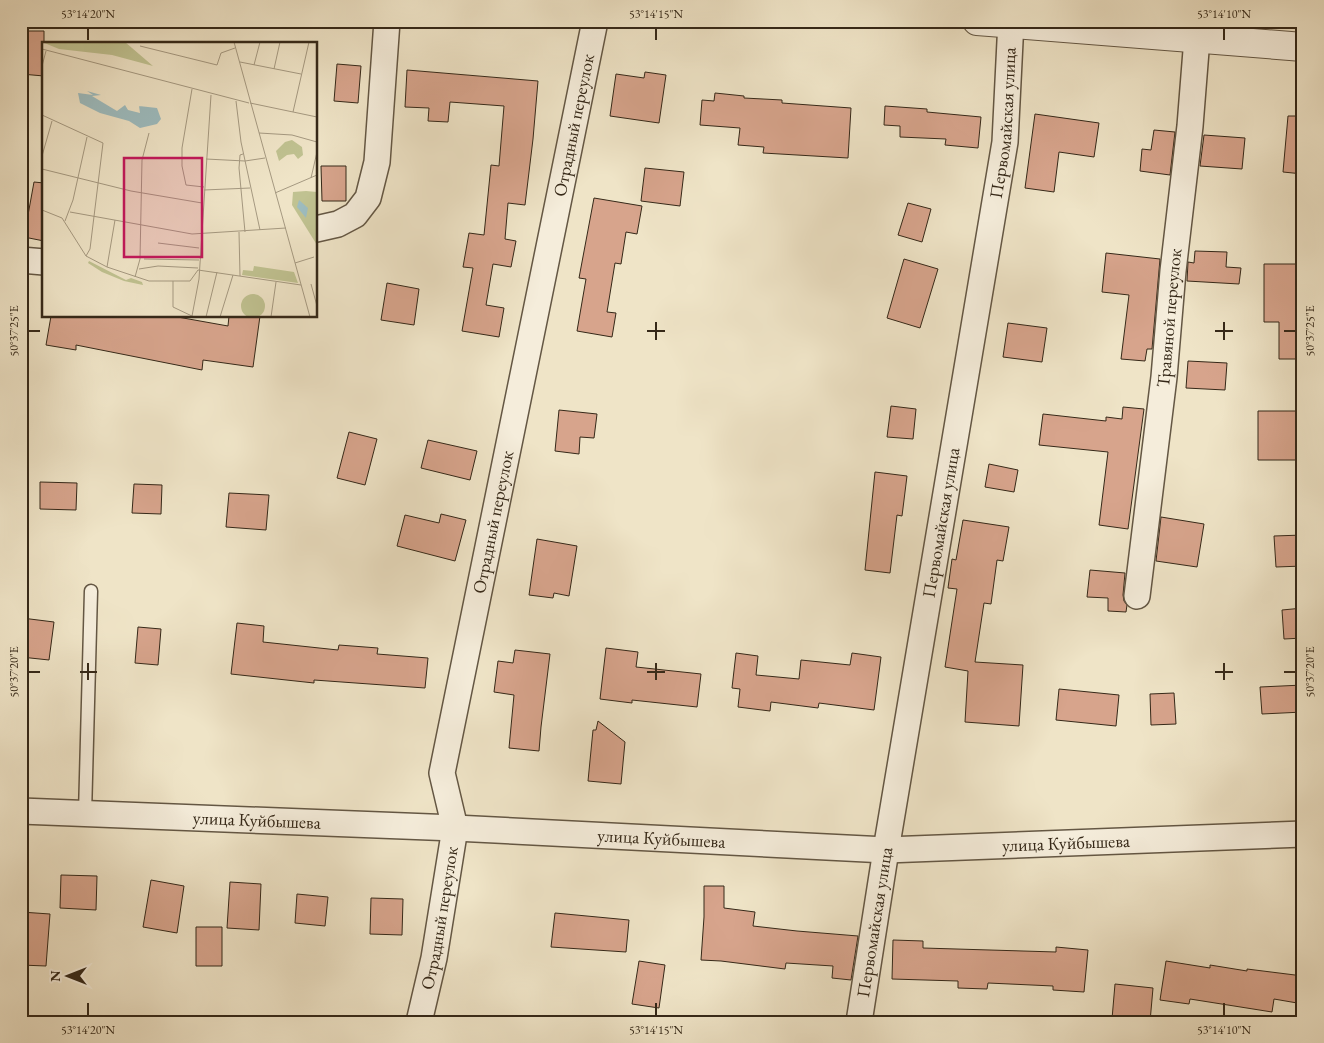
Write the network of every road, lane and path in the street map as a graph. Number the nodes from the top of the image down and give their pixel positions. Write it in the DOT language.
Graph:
graph roads {
  1 [pos="387,21"];
  2 [pos="595,21"];
  3 [pos="977,21"];
  4 [pos="1012,22"];
  5 [pos="1197,38"];
  6 [pos="1303,47"];
  7 [pos="318,229"];
  8 [pos="21,260"];
  9 [pos="42,262"];
  10 [pos="91,591"];
  11 [pos="1137,596"];
  12 [pos="21,811"];
  13 [pos="85,814"];
  14 [pos="456,828"];
  15 [pos="1303,834"];
  16 [pos="886,850"];
  17 [pos="419,1022"];
  18 [pos="859,1022"];
  1 -- 7 [label="street"];
  2 -- 14 [label="street, Отрадный переулок"];
  3 -- 4 [label="street"];
  4 -- 5 [label="street"];
  4 -- 16 [label="street, Первомайская улица"];
  5 -- 6 [label="street"];
  5 -- 11 [label="street, Травяной переулок"];
  8 -- 9 [label="street"];
  10 -- 13 [label="lane"];
  12 -- 13 [label="street, улица Куйбышева"];
  13 -- 14 [label="street, улица Куйбышева"];
  14 -- 16 [label="street, улица Куйбышева"];
  14 -- 17 [label="street, Отрадный переулок"];
  15 -- 16 [label="street, улица Куйбышева"];
  16 -- 18 [label="street, Первомайская улица"];
}
